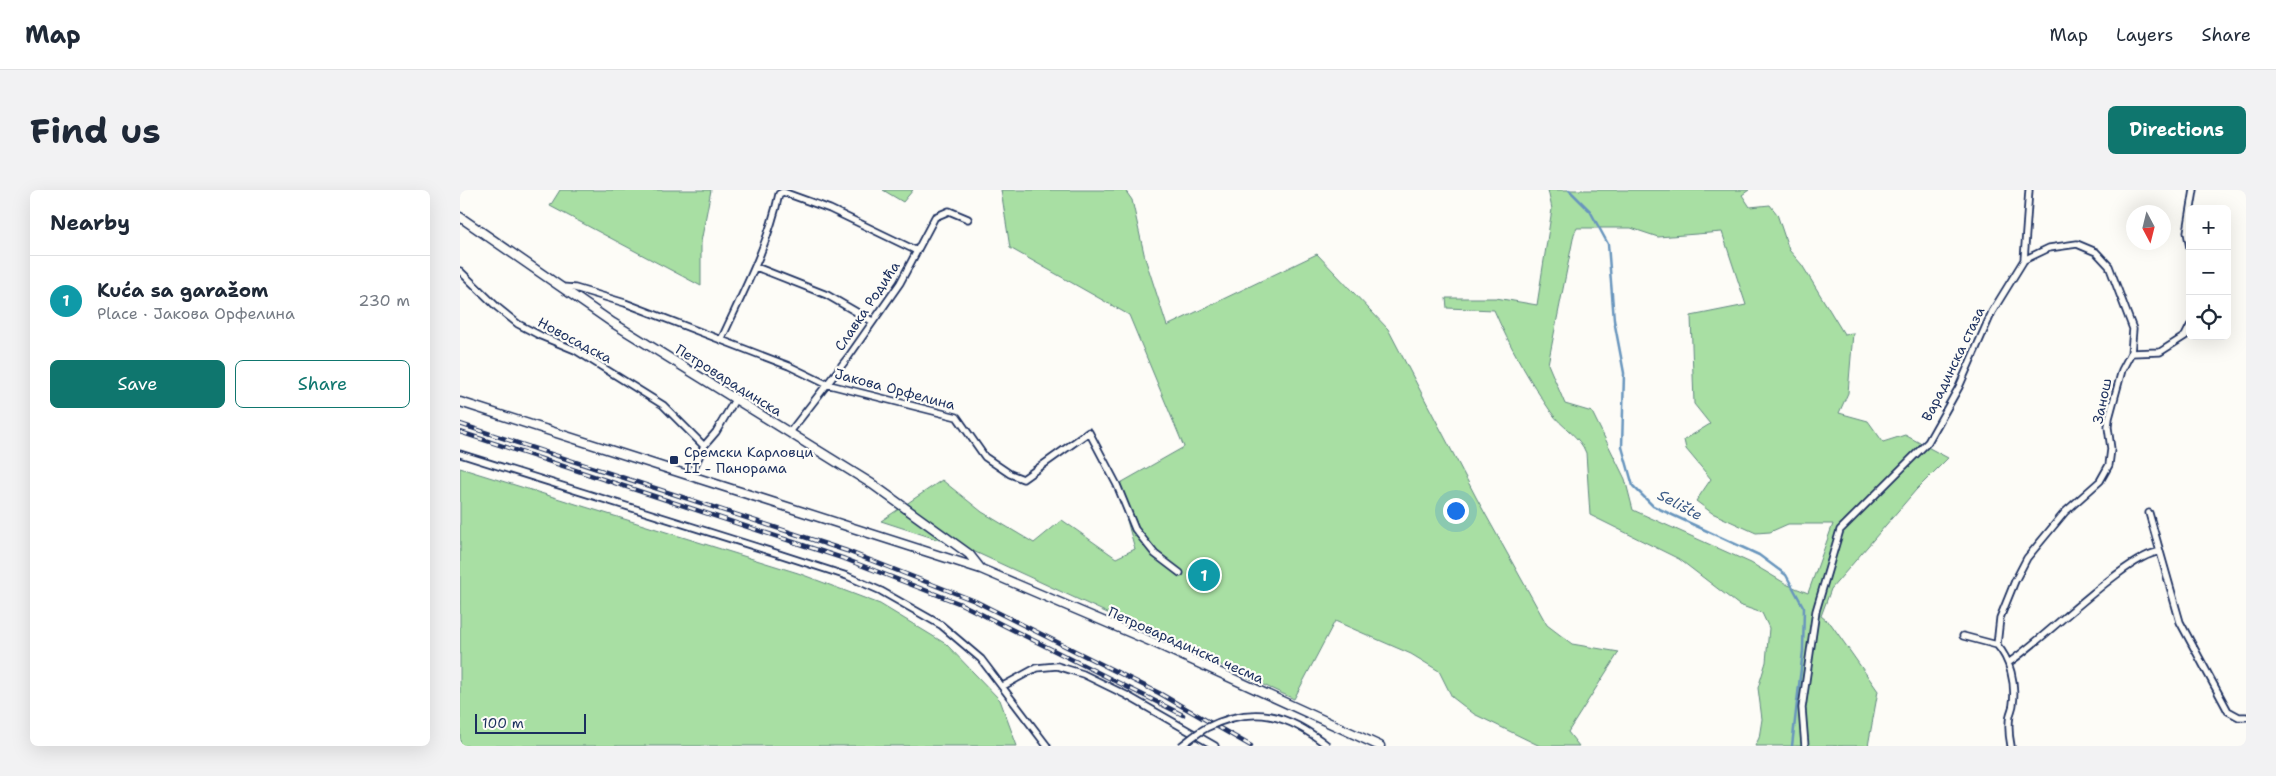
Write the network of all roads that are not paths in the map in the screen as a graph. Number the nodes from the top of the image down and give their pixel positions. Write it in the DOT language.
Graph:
graph roads {
  1 [pos="2028,190"];
  2 [pos="2194,190"];
  3 [pos="2192,205"];
  4 [pos="460,217"];
  5 [pos="968,219"];
  6 [pos="917,251"];
  7 [pos="2024,260"];
  8 [pos="756,267"];
  9 [pos="460,271"];
  10 [pos="560,287"];
  11 [pos="872,322"];
  12 [pos="2186,334"];
  13 [pos="721,340"];
  14 [pos="2131,353"];
  15 [pos="826,384"];
  16 [pos="736,398"];
  17 [pos="460,402"];
  18 [pos="790,432"];
  19 [pos="704,446"];
  20 [pos="460,454"];
  21 [pos="690,476"];
  22 [pos="2149,513"];
  23 [pos="2160,552"];
  24 [pos="981,569"];
  25 [pos="1180,574"];
  26 [pos="1963,636"];
  27 [pos="1997,645"];
  28 [pos="2008,663"];
  29 [pos="1003,686"];
  30 [pos="2246,718"];
  31 [pos="1047,746"];
  32 [pos="1180,746"];
  33 [pos="1215,746"];
  34 [pos="1328,746"];
  35 [pos="1380,746"];
  36 [pos="1805,746"];
  37 [pos="2011,746"];
  1 -- 7 [label="street"];
  2 -- 3 [label="street"];
  4 -- 10 [label="main road, Петроварадинска"];
  5 -- 6 [label="street, Славка Родића"];
  6 -- 8 [label="street"];
  6 -- 11 [label="street, Славка Родића"];
  7 -- 14 [label="street, Занош"];
  7 -- 36 [label="street, Варадинска стаза"];
  8 -- 11 [label="street"];
  8 -- 13 [label="street"];
  9 -- 19 [label="street, Новосадска"];
  10 -- 13 [label="street, Јакова Орфелина"];
  10 -- 16 [label="main road, Петроварадинска"];
  11 -- 15 [label="street, Славка Родића"];
  12 -- 14 [label="street"];
  13 -- 15 [label="street, Јакова Орфелина"];
  14 -- 27 [label="street, Занош"];
  15 -- 18 [label="street, Славка Родића"];
  15 -- 25 [label="street, Јакова Орфелина"];
  16 -- 18 [label="main road, Петроварадинска"];
  16 -- 19 [label="street"];
  17 -- 21 [label="main road, Петроварадинска чесма"];
  18 -- 24 [label="main road, Петроварадинска"];
  19 -- 21 [label="street"];
  20 -- 29 [label="street"];
  21 -- 24 [label="main road, Петроварадинска чесма"];
  22 -- 23 [label="street"];
  23 -- 28 [label="street"];
  23 -- 30 [label="street"];
  24 -- 35 [label="main road, Петроварадинска чесма"];
  26 -- 27 [label="street"];
  27 -- 28 [label="street"];
  28 -- 37 [label="street"];
  29 -- 31 [label="street"];
  29 -- 33 [label="street"];
  32 -- 34 [label="street, bridge"];
}
